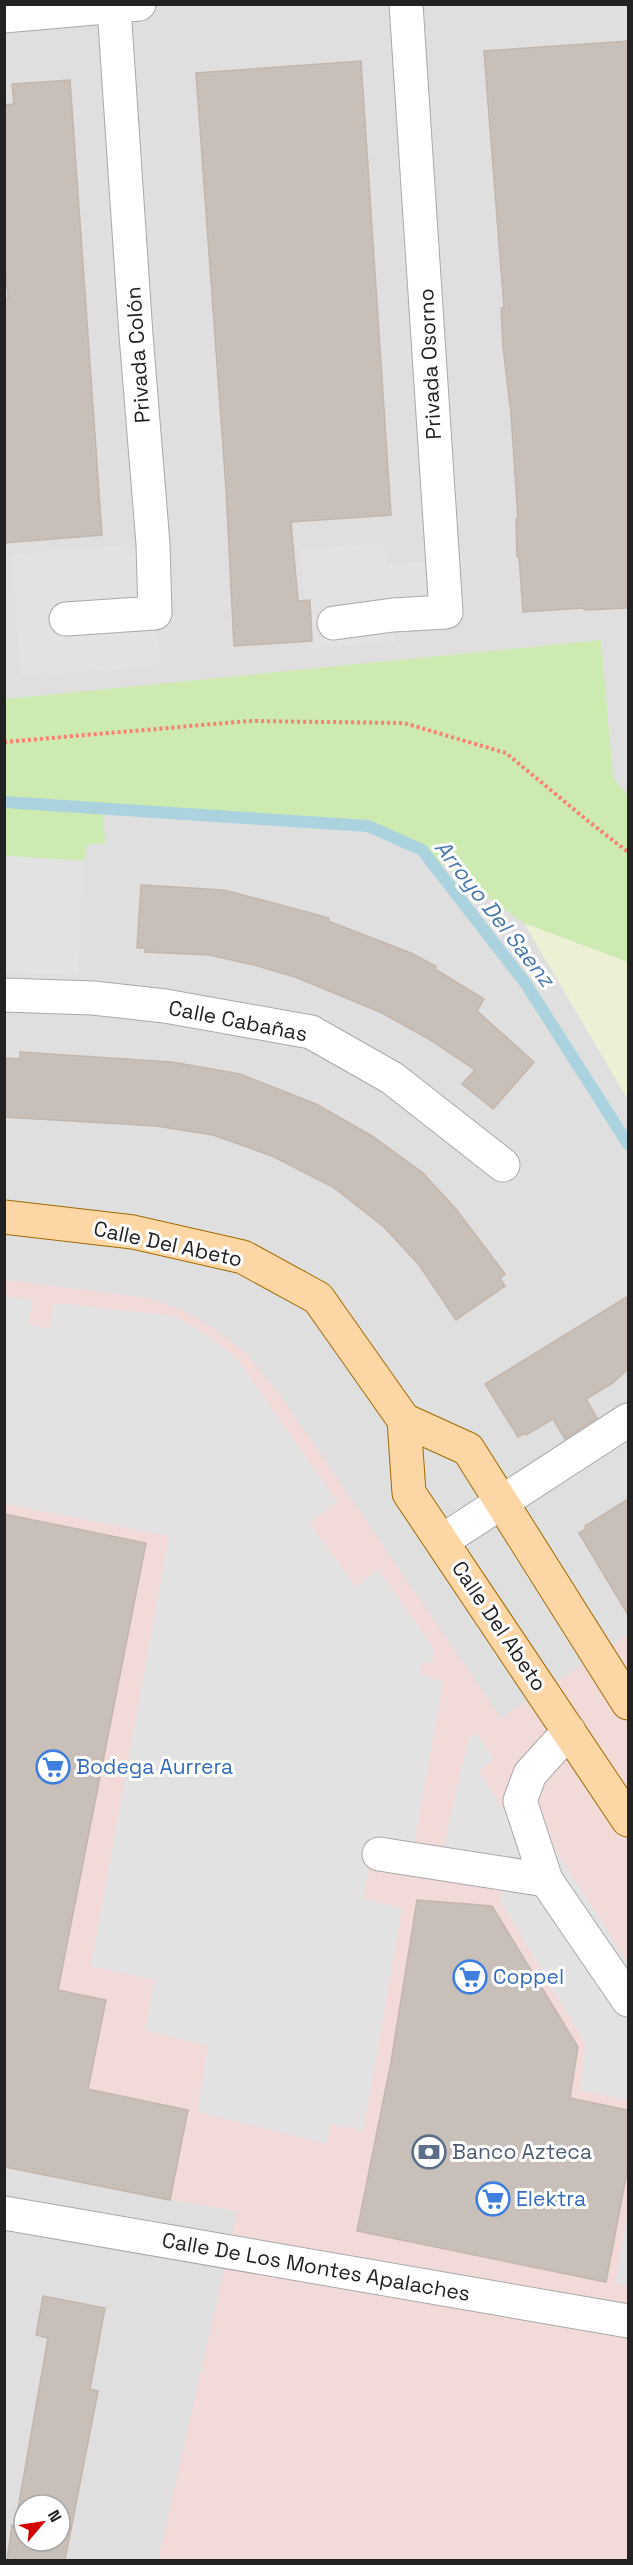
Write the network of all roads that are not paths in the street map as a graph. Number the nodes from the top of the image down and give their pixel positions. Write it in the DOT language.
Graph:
graph roads {
  1 [pos="406,4"];
  2 [pos="127,6"];
  3 [pos="4,16"];
  4 [pos="66,619"];
  5 [pos="334,623"];
  6 [pos="4,995"];
  7 [pos="502,1165"];
  8 [pos="4,1217"];
  9 [pos="404,1420"];
  10 [pos="628,1420"];
  11 [pos="501,1502"];
  12 [pos="442,1541"];
  13 [pos="628,1703"];
  14 [pos="568,1731"];
  15 [pos="628,1821"];
  16 [pos="379,1854"];
  17 [pos="546,1880"];
  18 [pos="628,2000"];
  19 [pos="4,2213"];
  20 [pos="628,2321"];
  1 -- 5 [label="street, Privada Osorno"];
  2 -- 3 [label="street"];
  2 -- 4 [label="street, Privada Colón"];
  6 -- 7 [label="street, Calle Cabañas"];
  8 -- 9 [label="main road, Calle Del Abeto"];
  9 -- 11 [label="main road"];
  9 -- 12 [label="main road, Calle Del Abeto"];
  10 -- 11 [label="street"];
  11 -- 12 [label="street"];
  11 -- 13 [label="main road"];
  12 -- 14 [label="main road, Calle Del Abeto"];
  14 -- 15 [label="main road, Calle Del Abeto"];
  14 -- 17 [label="street"];
  16 -- 17 [label="street"];
  17 -- 18 [label="street"];
  19 -- 20 [label="street, Calle De Los Montes Apalaches"];
}
